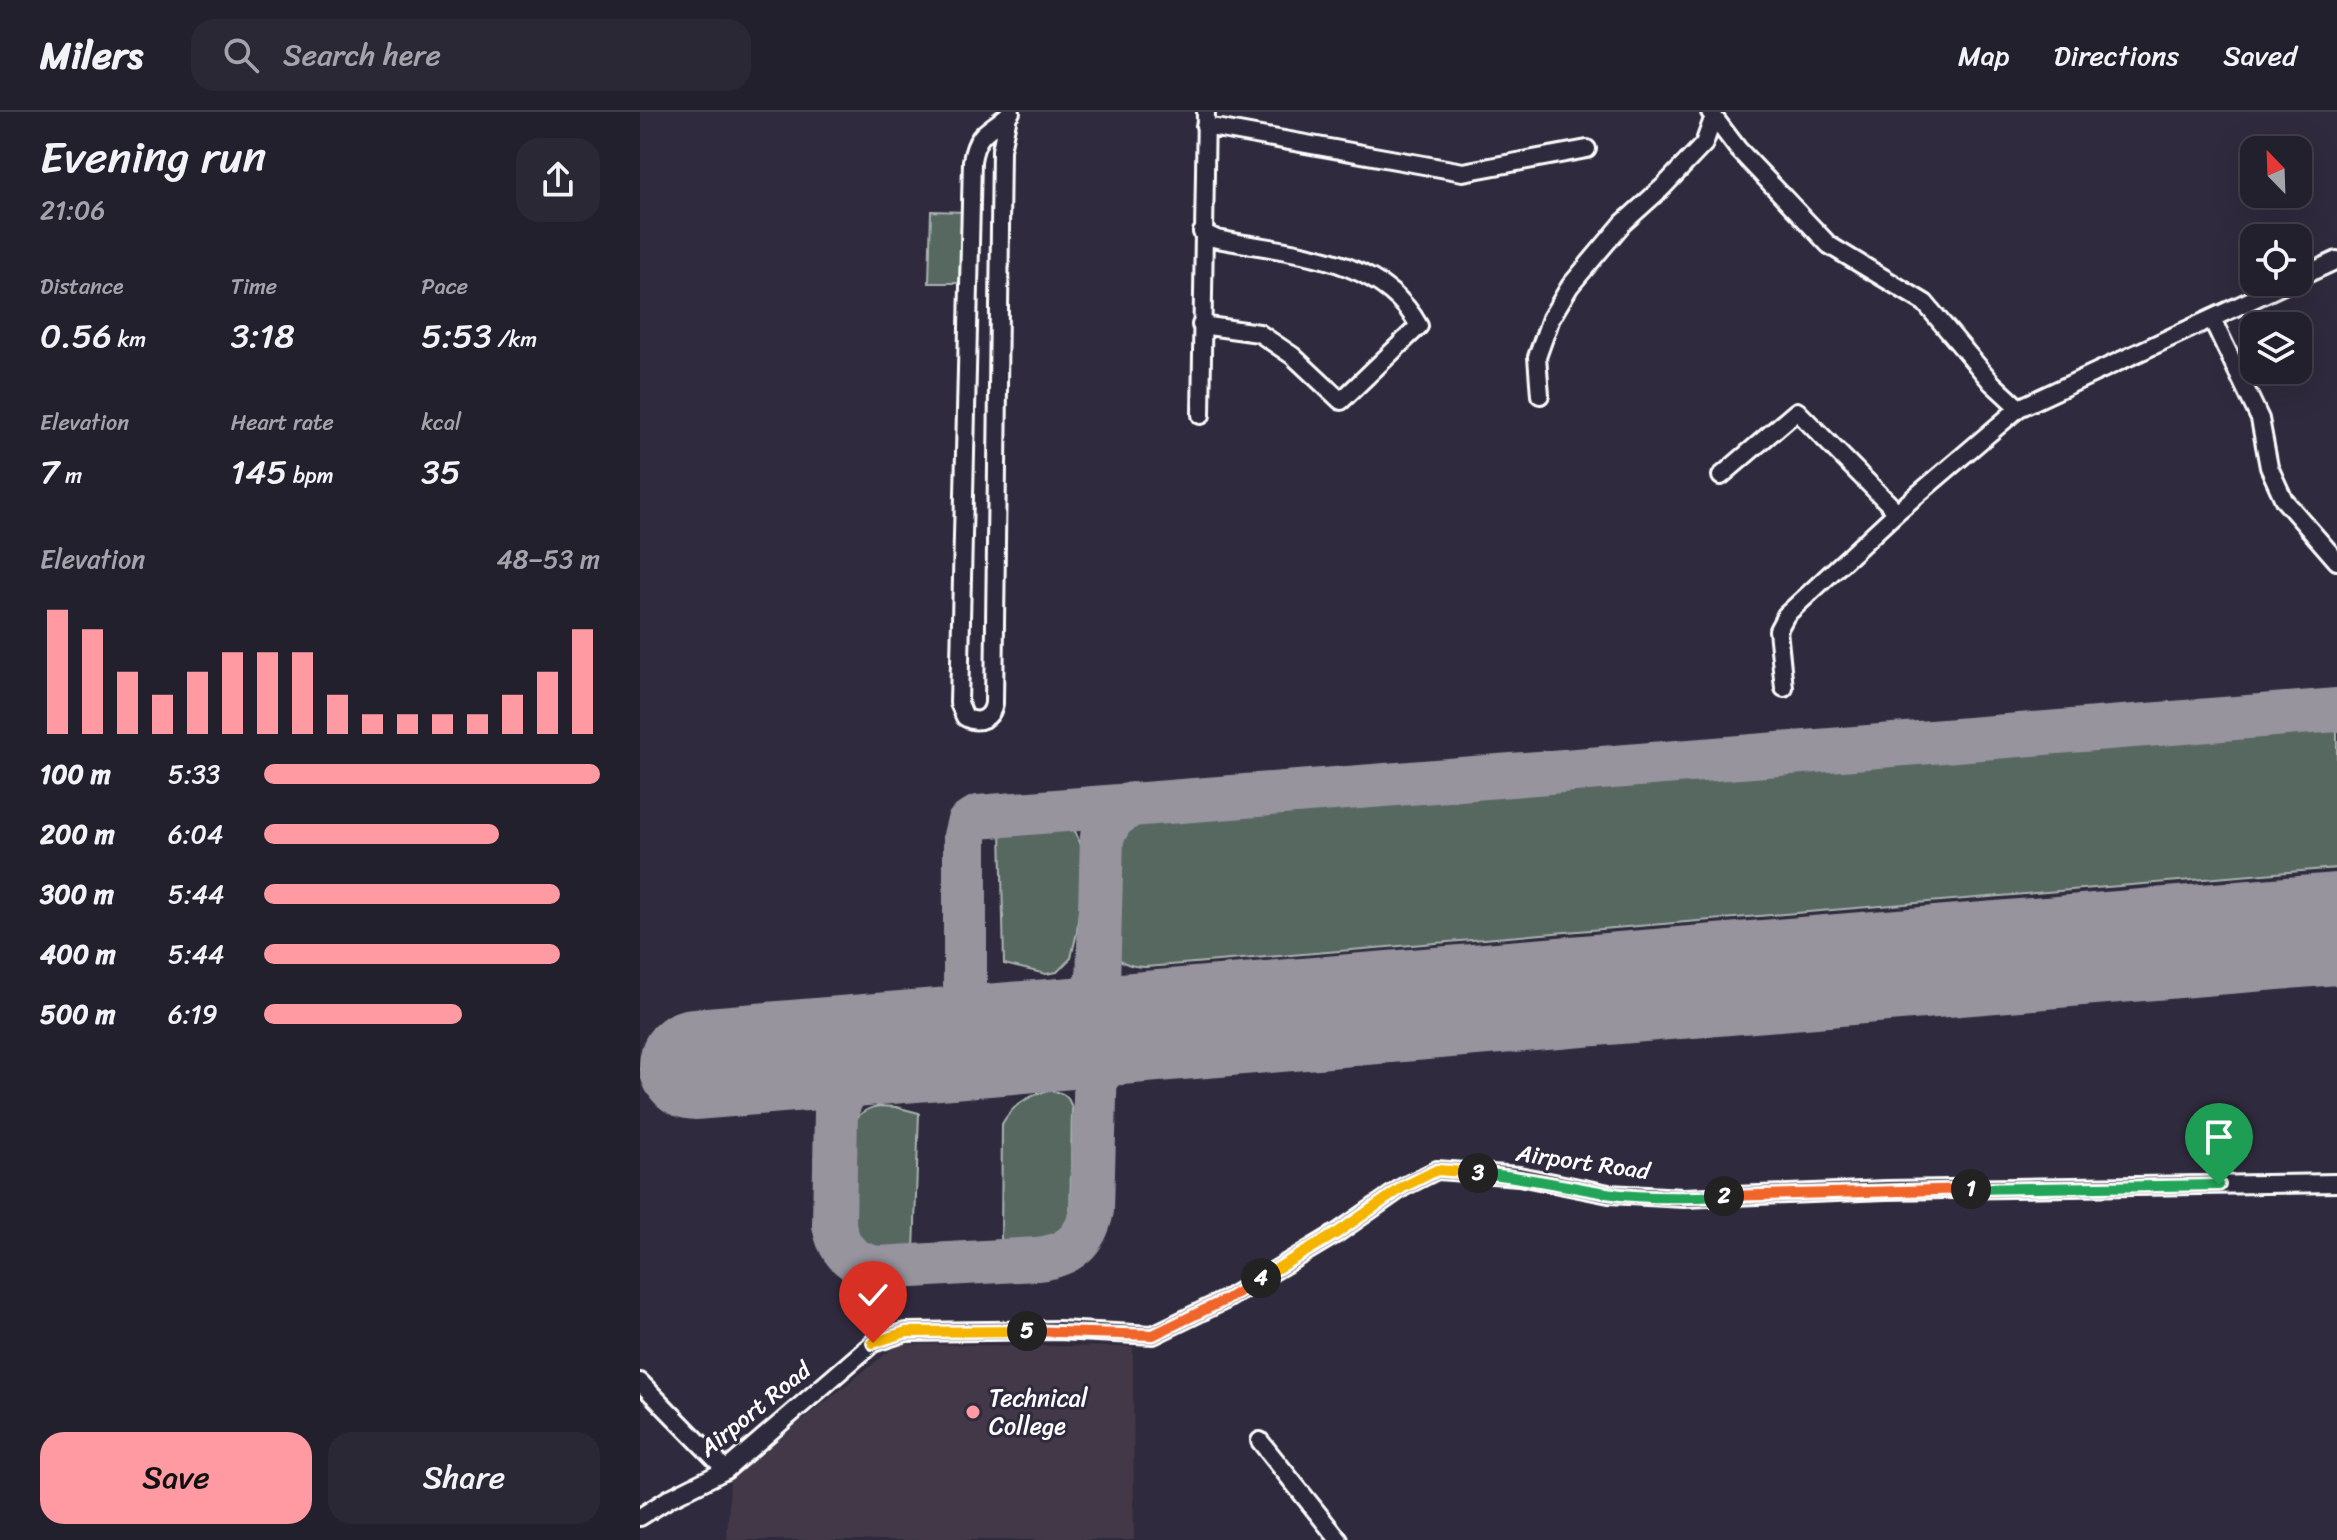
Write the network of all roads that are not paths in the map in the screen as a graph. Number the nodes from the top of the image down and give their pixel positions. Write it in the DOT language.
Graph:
graph roads {
  1 [pos="1010,114"];
  2 [pos="1711,115"];
  3 [pos="1205,119"];
  4 [pos="1587,149"];
  5 [pos="1202,232"];
  6 [pos="2337,260"];
  7 [pos="2312,272"];
  8 [pos="2260,296"];
  9 [pos="2212,319"];
  10 [pos="1201,325"];
  11 [pos="1540,395"];
  12 [pos="2019,408"];
  13 [pos="1201,415"];
  14 [pos="1721,476"];
  15 [pos="1897,512"];
  16 [pos="2337,561"];
  17 [pos="1784,688"];
  18 [pos="2337,1183"];
  19 [pos="640,1382"];
  20 [pos="1260,1441"];
  21 [pos="726,1470"];
  22 [pos="640,1517"];
  23 [pos="1339,1540"];
  1 -- 1 [label="street"];
  2 -- 11 [label="street"];
  2 -- 12 [label="street"];
  3 -- 4 [label="street"];
  3 -- 5 [label="street"];
  5 -- 10 [label="street"];
  5 -- 10 [label="street"];
  6 -- 7 [label="street"];
  8 -- 9 [label="street"];
  9 -- 12 [label="street"];
  9 -- 16 [label="street"];
  10 -- 13 [label="street"];
  12 -- 15 [label="street"];
  14 -- 15 [label="street"];
  15 -- 17 [label="street"];
  18 -- 21 [label="street, Airport Road"];
  19 -- 21 [label="street"];
  20 -- 23 [label="street"];
  21 -- 22 [label="street, Airport Road"];
}
